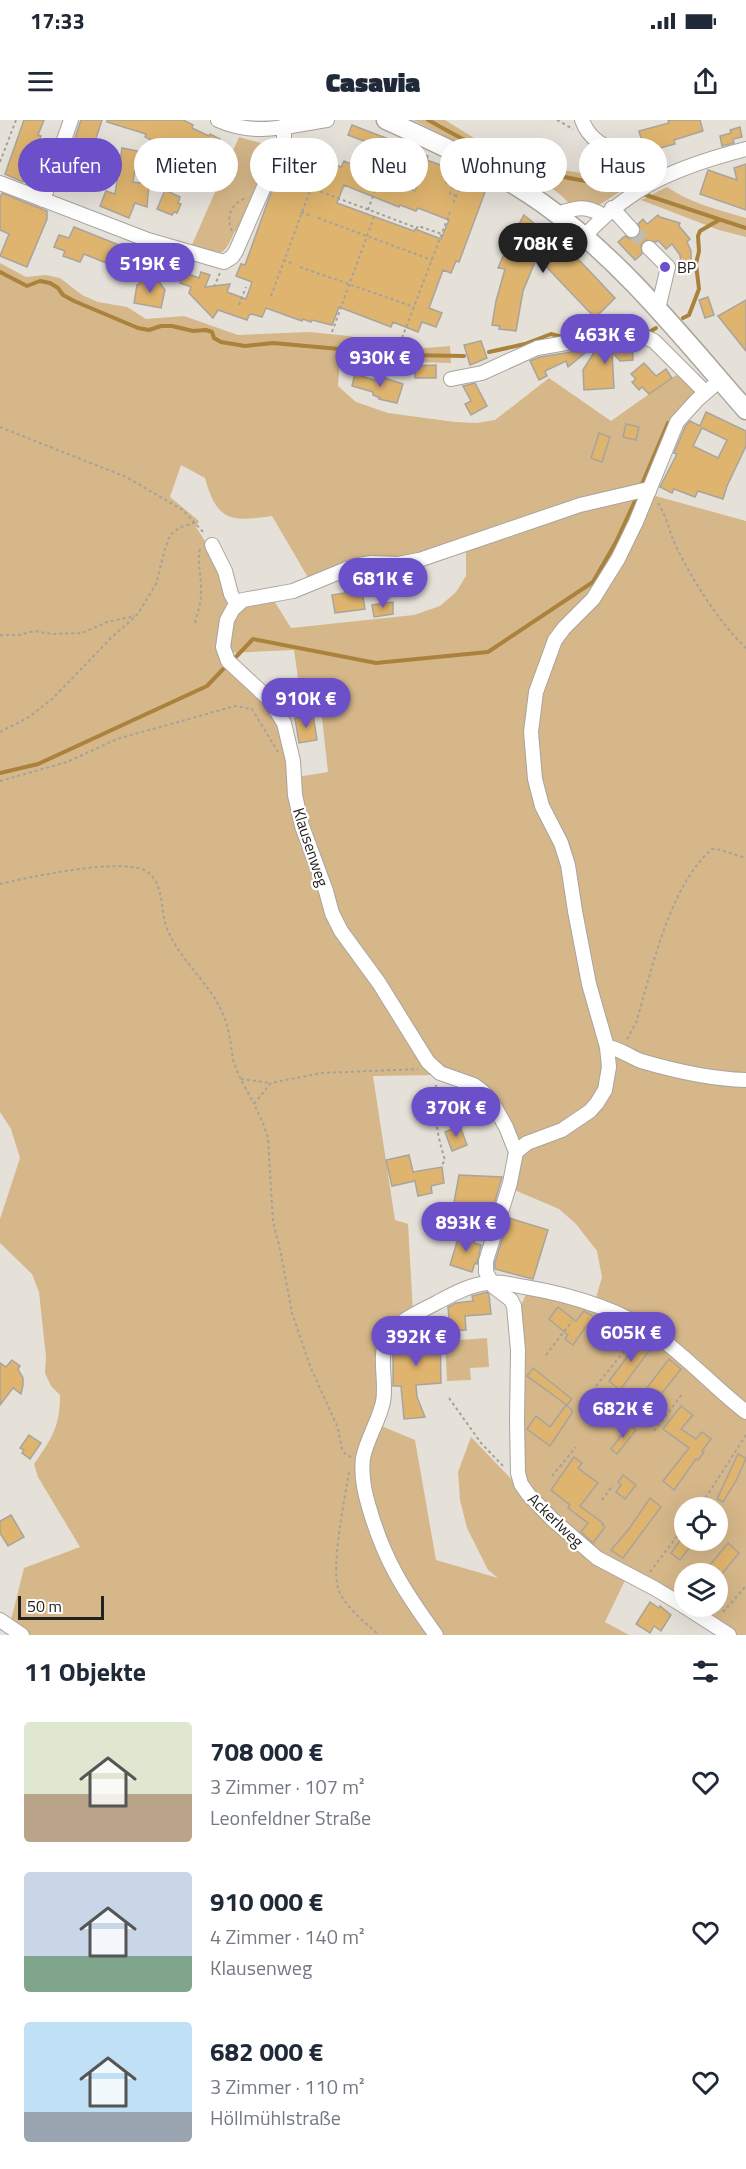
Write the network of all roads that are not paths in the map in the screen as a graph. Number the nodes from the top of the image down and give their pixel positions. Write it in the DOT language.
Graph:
graph roads {
  1 [pos="71,120"];
  2 [pos="218,120"];
  3 [pos="327,120"];
  4 [pos="582,120"];
  5 [pos="284,126"];
  6 [pos="390,127"];
  7 [pos="593,138"];
  8 [pos="746,149"];
  9 [pos="667,175"];
  10 [pos="0,183"];
  11 [pos="636,192"];
  12 [pos="43,200"];
  13 [pos="612,208"];
  14 [pos="556,214"];
  15 [pos="632,230"];
  16 [pos="584,237"];
  17 [pos="649,248"];
  18 [pos="658,309"];
  19 [pos="452,380"];
  20 [pos="720,380"];
  21 [pos="705,392"];
  22 [pos="746,410"];
  23 [pos="649,491"];
  24 [pos="209,540"];
  25 [pos="237,605"];
  26 [pos="610,1047"];
  27 [pos="746,1080"];
  28 [pos="516,1152"];
  29 [pos="490,1282"];
  30 [pos="524,1287"];
  31 [pos="514,1306"];
  32 [pos="746,1412"];
  33 [pos="674,1600"];
  34 [pos="701,1617"];
  35 [pos="0,1620"];
  36 [pos="22,1635"];
  37 [pos="436,1635"];
  38 [pos="729,1635"];
  1 -- 12 [label="street"];
  2 -- 5 [label="street"];
  3 -- 5 [label="street"];
  4 -- 7 [label="street"];
  5 -- 12 [label="street"];
  6 -- 14 [label="main road"];
  8 -- 9 [label="street"];
  10 -- 12 [label="street"];
  11 -- 13 [label="street"];
  13 -- 14 [label="street"];
  13 -- 15 [label="street"];
  13 -- 16 [label="street"];
  14 -- 16 [label="main road"];
  16 -- 18 [label="main road"];
  17 -- 18 [label="street"];
  18 -- 20 [label="main road"];
  19 -- 21 [label="street"];
  20 -- 21 [label="street"];
  20 -- 22 [label="main road"];
  21 -- 23 [label="street"];
  23 -- 25 [label="street"];
  23 -- 26 [label="street"];
  24 -- 25 [label="street"];
  25 -- 28 [label="street, Klausenweg"];
  26 -- 27 [label="street"];
  26 -- 28 [label="street"];
  28 -- 29 [label="street"];
  29 -- 30 [label="street"];
  29 -- 31 [label="street"];
  29 -- 37 [label="street"];
  30 -- 31 [label="street"];
  30 -- 32 [label="street"];
  31 -- 33 [label="street, Ackerlweg"];
  34 -- 38 [label="street, Ackerlweg"];
  35 -- 36 [label="street"];
}
